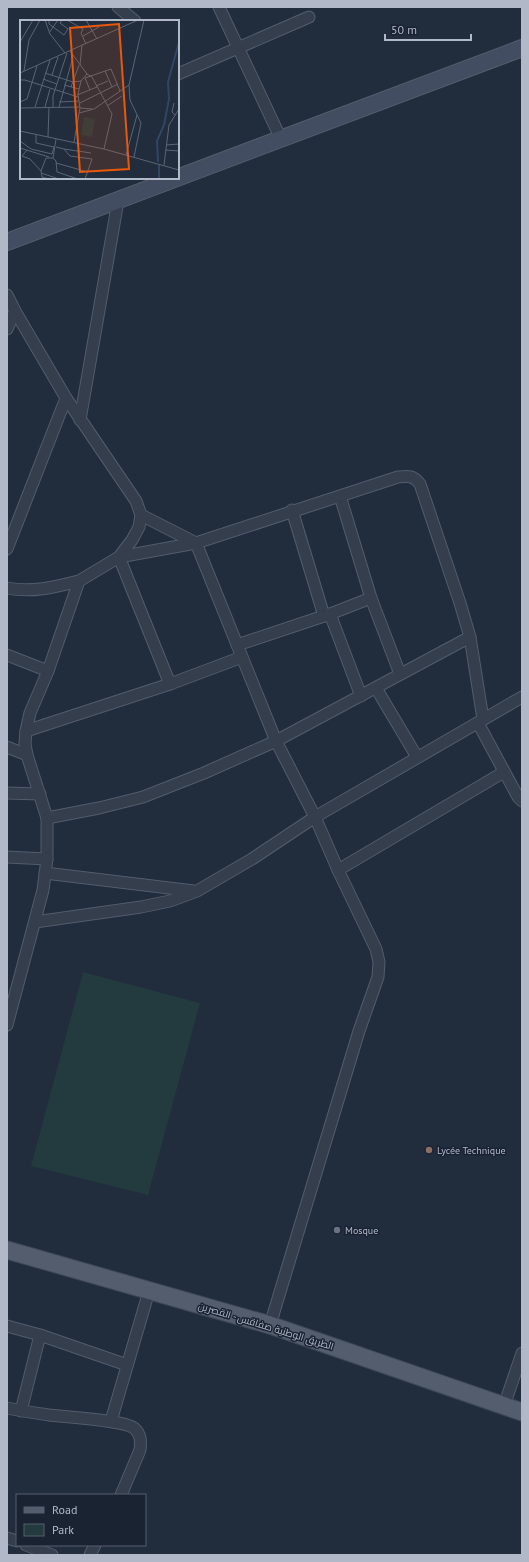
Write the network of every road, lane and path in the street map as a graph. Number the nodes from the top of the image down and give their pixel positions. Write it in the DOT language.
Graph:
graph roads {
  1 [pos="118,7"];
  2 [pos="219,7"];
  3 [pos="309,17"];
  4 [pos="134,20"];
  5 [pos="522,48"];
  6 [pos="238,49"];
  7 [pos="179,74"];
  8 [pos="281,139"];
  9 [pos="179,175"];
  10 [pos="158,182"];
  11 [pos="118,201"];
  12 [pos="7,242"];
  13 [pos="7,295"];
  14 [pos="15,311"];
  15 [pos="7,329"];
  16 [pos="66,398"];
  17 [pos="80,420"];
  18 [pos="340,496"];
  19 [pos="292,510"];
  20 [pos="141,515"];
  21 [pos="196,543"];
  22 [pos="7,549"];
  23 [pos="119,557"];
  24 [pos="79,581"];
  25 [pos="7,588"];
  26 [pos="371,598"];
  27 [pos="327,615"];
  28 [pos="470,637"];
  29 [pos="237,645"];
  30 [pos="7,655"];
  31 [pos="242,657"];
  32 [pos="48,671"];
  33 [pos="400,674"];
  34 [pos="170,684"];
  35 [pos="376,688"];
  36 [pos="361,696"];
  37 [pos="522,697"];
  38 [pos="481,721"];
  39 [pos="26,731"];
  40 [pos="276,740"];
  41 [pos="7,747"];
  42 [pos="27,755"];
  43 [pos="418,757"];
  44 [pos="504,772"];
  45 [pos="7,793"];
  46 [pos="40,794"];
  47 [pos="522,801"];
  48 [pos="315,816"];
  49 [pos="47,818"];
  50 [pos="7,857"];
  51 [pos="48,859"];
  52 [pos="338,870"];
  53 [pos="45,873"];
  54 [pos="197,891"];
  55 [pos="35,922"];
  56 [pos="7,1025"];
  57 [pos="7,1250"];
  58 [pos="150,1291"];
  59 [pos="270,1325"];
  60 [pos="7,1326"];
  61 [pos="40,1335"];
  62 [pos="522,1353"];
  63 [pos="127,1365"];
  64 [pos="504,1406"];
  65 [pos="7,1408"];
  66 [pos="21,1411"];
  67 [pos="522,1412"];
  68 [pos="111,1421"];
  69 [pos="121,1494"];
  70 [pos="29,1546"];
  71 [pos="94,1546"];
  72 [pos="52,1555"];
  73 [pos="90,1555"];
  1 -- 4 [label="street"];
  2 -- 6 [label="street"];
  3 -- 6 [label="street"];
  5 -- 8 [label="street"];
  6 -- 7 [label="street"];
  6 -- 8 [label="street"];
  8 -- 9 [label="street"];
  10 -- 11 [label="street"];
  11 -- 12 [label="street"];
  11 -- 17 [label="street"];
  13 -- 14 [label="street"];
  14 -- 15 [label="street"];
  14 -- 16 [label="street"];
  16 -- 17 [label="street"];
  16 -- 22 [label="street"];
  17 -- 20 [label="street"];
  18 -- 19 [label="street"];
  18 -- 26 [label="street"];
  18 -- 28 [label="street"];
  19 -- 21 [label="street"];
  19 -- 27 [label="street"];
  20 -- 21 [label="street"];
  20 -- 23 [label="street"];
  21 -- 23 [label="street"];
  21 -- 29 [label="street"];
  23 -- 24 [label="street"];
  23 -- 34 [label="street"];
  24 -- 25 [label="street"];
  24 -- 32 [label="street"];
  26 -- 27 [label="street"];
  26 -- 33 [label="street"];
  27 -- 29 [label="street"];
  27 -- 36 [label="street"];
  28 -- 33 [label="street"];
  28 -- 38 [label="street"];
  29 -- 31 [label="street"];
  30 -- 32 [label="street"];
  31 -- 34 [label="street"];
  31 -- 40 [label="street"];
  32 -- 39 [label="street"];
  33 -- 35 [label="street"];
  34 -- 39 [label="street"];
  35 -- 36 [label="street"];
  35 -- 43 [label="street"];
  36 -- 40 [label="street"];
  37 -- 38 [label="street"];
  38 -- 43 [label="street"];
  38 -- 44 [label="street"];
  39 -- 42 [label="street"];
  40 -- 48 [label="street"];
  40 -- 49 [label="street"];
  41 -- 42 [label="street"];
  42 -- 46 [label="street"];
  43 -- 48 [label="street"];
  44 -- 47 [label="street"];
  44 -- 52 [label="street"];
  45 -- 46 [label="street"];
  46 -- 49 [label="street"];
  48 -- 52 [label="street"];
  48 -- 54 [label="street"];
  49 -- 51 [label="street"];
  50 -- 51 [label="street"];
  51 -- 53 [label="street"];
  52 -- 59 [label="street"];
  53 -- 54 [label="street"];
  53 -- 55 [label="street"];
  54 -- 55 [label="street"];
  55 -- 56 [label="street"];
  57 -- 58 [label="main road, الطريق الوطنية صفاقس - القصرين"];
  58 -- 59 [label="main road, الطريق الوطنية صفاقس - القصرين"];
  58 -- 63 [label="street"];
  59 -- 64 [label="main road, الطريق الوطنية صفاقس - القصرين"];
  60 -- 61 [label="street"];
  61 -- 63 [label="street"];
  61 -- 66 [label="street"];
  62 -- 64 [label="street"];
  63 -- 68 [label="street"];
  64 -- 67 [label="main road, الطريق الوطنية صفاقس - القصرين"];
  65 -- 66 [label="street"];
  66 -- 68 [label="street"];
  68 -- 69 [label="street"];
  70 -- 72 [label="street"];
  71 -- 73 [label="street"];
}
